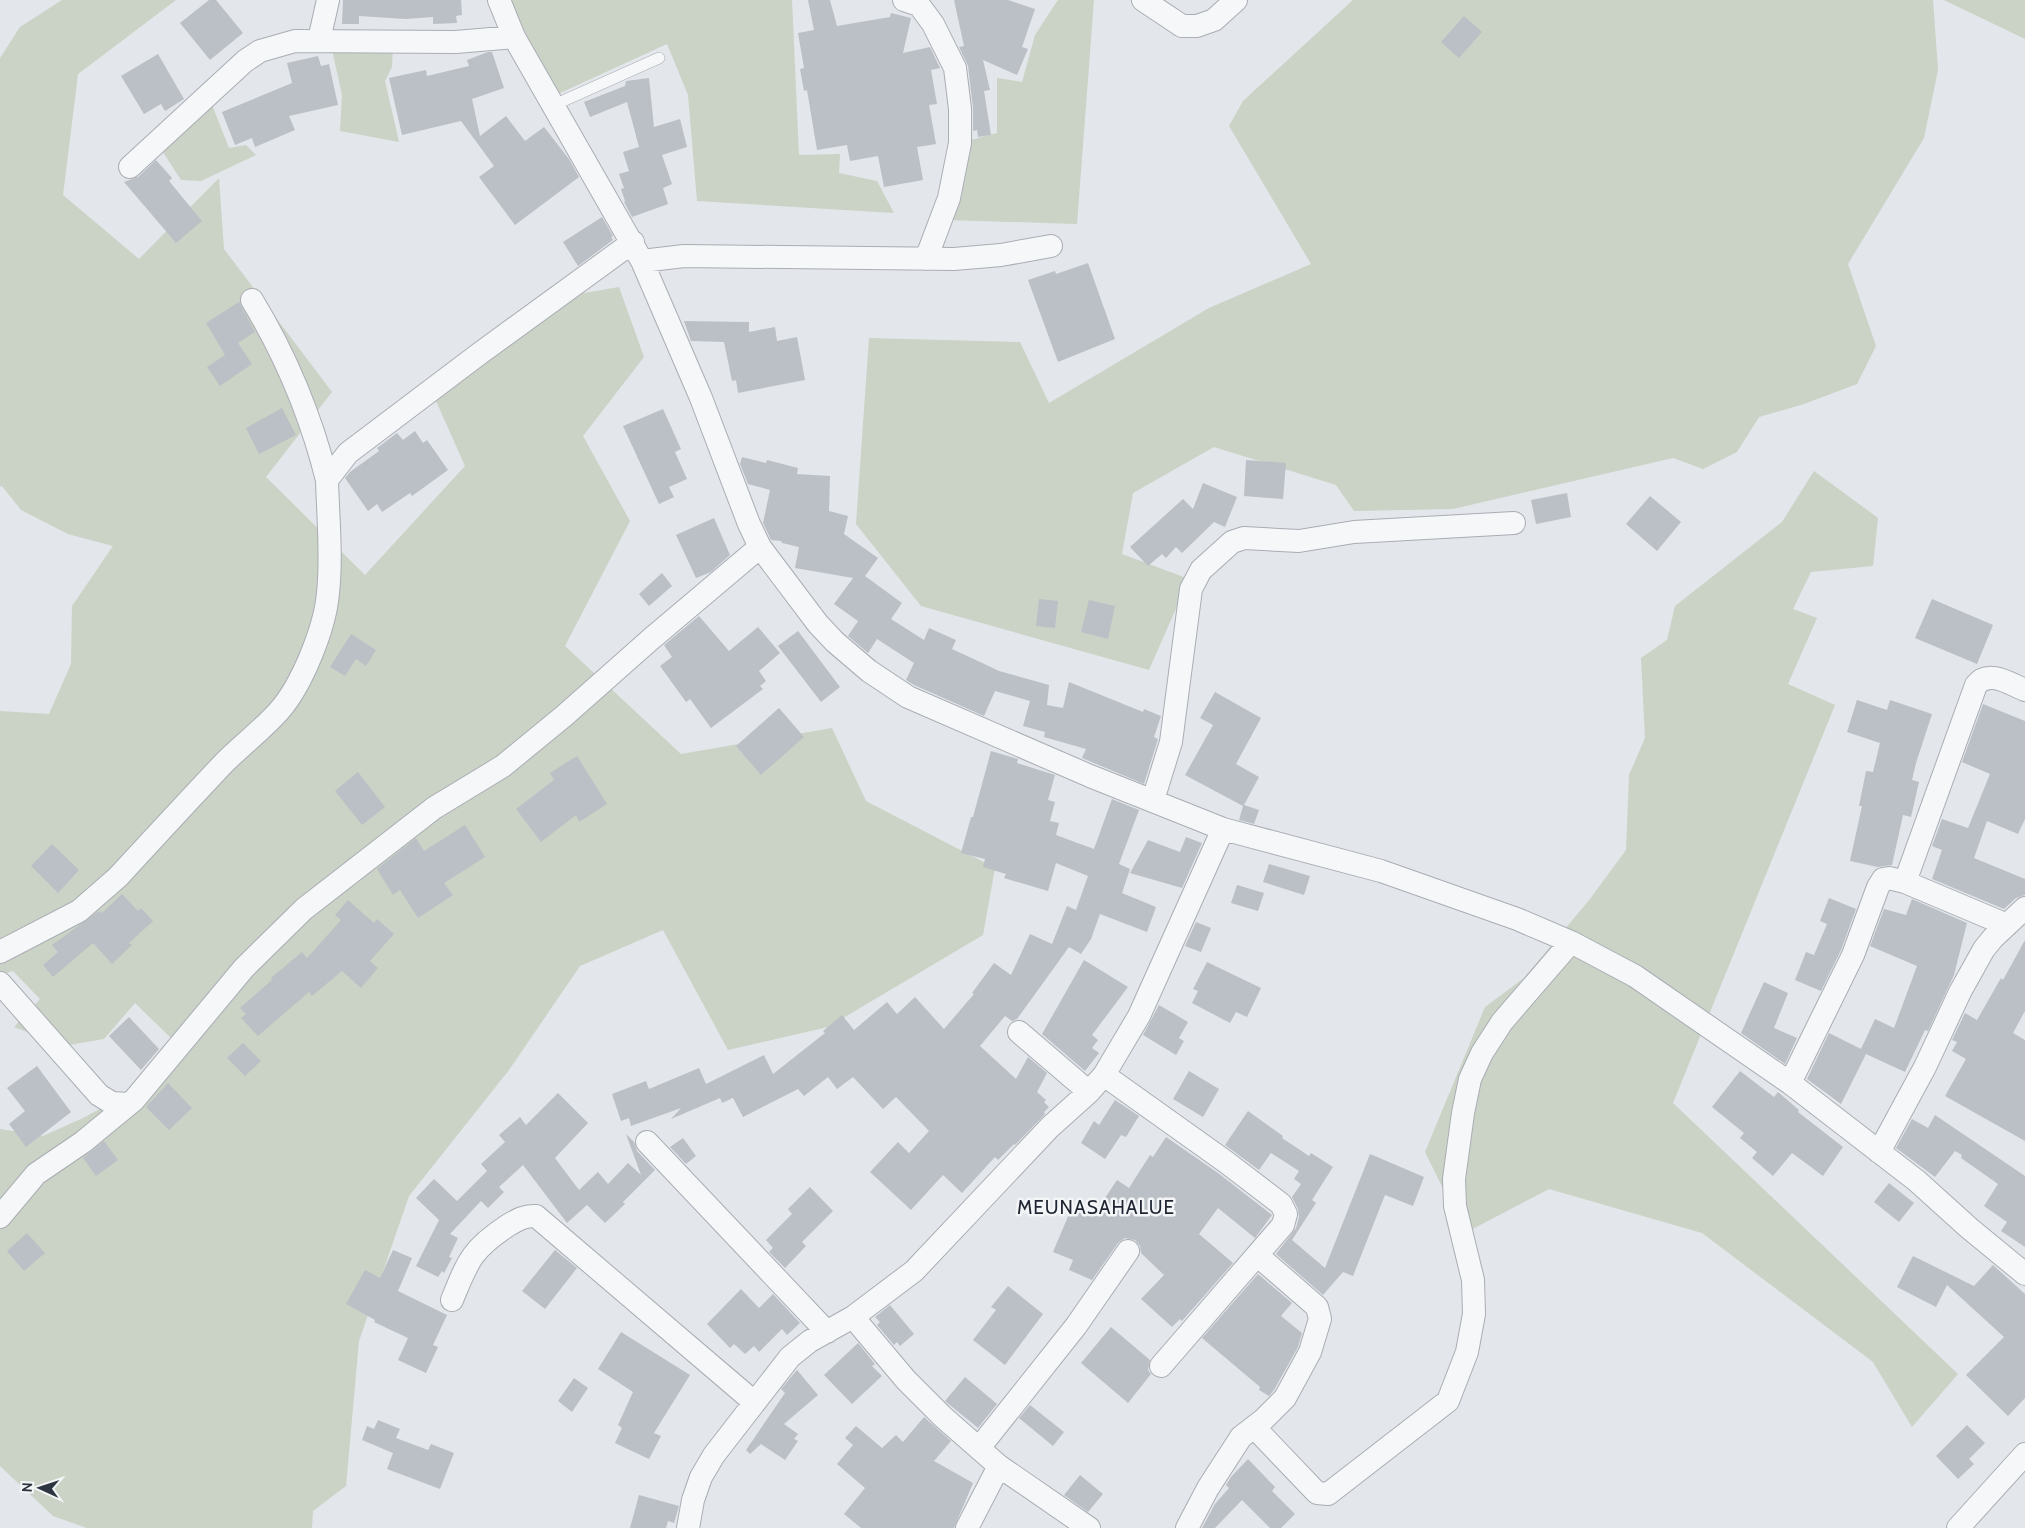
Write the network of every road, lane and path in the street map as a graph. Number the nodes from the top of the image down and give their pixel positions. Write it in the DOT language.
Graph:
graph roads {
  1 [pos="328,0"];
  2 [pos="499,0"];
  3 [pos="904,0"];
  4 [pos="1143,0"];
  5 [pos="1236,0"];
  6 [pos="514,37"];
  7 [pos="319,40"];
  8 [pos="659,58"];
  9 [pos="554,105"];
  10 [pos="130,167"];
  11 [pos="1051,246"];
  12 [pos="638,251"];
  13 [pos="926,259"];
  14 [pos="252,300"];
  15 [pos="327,480"];
  16 [pos="1514,523"];
  17 [pos="760,547"];
  18 [pos="2025,690"];
  19 [pos="1153,800"];
  20 [pos="1223,829"];
  21 [pos="1905,882"];
  22 [pos="2025,908"];
  23 [pos="2007,925"];
  24 [pos="1571,942"];
  25 [pos="0,952"];
  26 [pos="0,982"];
  27 [pos="1019,1032"];
  28 [pos="1104,1075"];
  29 [pos="1790,1083"];
  30 [pos="1089,1092"];
  31 [pos="129,1104"];
  32 [pos="647,1142"];
  33 [pos="1880,1152"];
  34 [pos="0,1217"];
  35 [pos="1128,1251"];
  36 [pos="1257,1255"];
  37 [pos="2025,1274"];
  38 [pos="452,1300"];
  39 [pos="853,1317"];
  40 [pos="827,1332"];
  41 [pos="1160,1366"];
  42 [pos="754,1402"];
  43 [pos="1254,1427"];
  44 [pos="979,1448"];
  45 [pos="2025,1454"];
  46 [pos="999,1466"];
  47 [pos="688,1528"];
  48 [pos="967,1528"];
  49 [pos="1088,1528"];
  50 [pos="1187,1528"];
  51 [pos="1958,1528"];
  1 -- 7 [label="street"];
  2 -- 6 [label="street"];
  3 -- 13 [label="street"];
  4 -- 5 [label="street"];
  6 -- 7 [label="street"];
  6 -- 9 [label="street"];
  7 -- 10 [label="street"];
  8 -- 9 [label="lane"];
  9 -- 12 [label="street"];
  11 -- 13 [label="street"];
  12 -- 13 [label="street"];
  12 -- 15 [label="street"];
  12 -- 17 [label="street"];
  14 -- 15 [label="street"];
  15 -- 25 [label="street"];
  16 -- 19 [label="street"];
  17 -- 19 [label="street"];
  17 -- 31 [label="street"];
  18 -- 21 [label="street"];
  19 -- 20 [label="street"];
  20 -- 24 [label="street"];
  20 -- 28 [label="street"];
  21 -- 23 [label="street"];
  21 -- 29 [label="street"];
  22 -- 23 [label="street"];
  23 -- 33 [label="street"];
  24 -- 29 [label="street"];
  24 -- 43 [label="street"];
  26 -- 31 [label="street"];
  27 -- 30 [label="street"];
  28 -- 30 [label="street"];
  28 -- 36 [label="street"];
  29 -- 33 [label="street"];
  30 -- 39 [label="street"];
  31 -- 34 [label="street"];
  32 -- 40 [label="street"];
  33 -- 37 [label="street"];
  35 -- 44 [label="street"];
  36 -- 41 [label="street"];
  36 -- 43 [label="street"];
  38 -- 42 [label="street"];
  39 -- 40 [label="street"];
  39 -- 44 [label="street"];
  40 -- 42 [label="street"];
  42 -- 47 [label="street"];
  43 -- 50 [label="street"];
  44 -- 46 [label="street"];
  45 -- 51 [label="street"];
  46 -- 48 [label="street"];
  46 -- 49 [label="street"];
}
